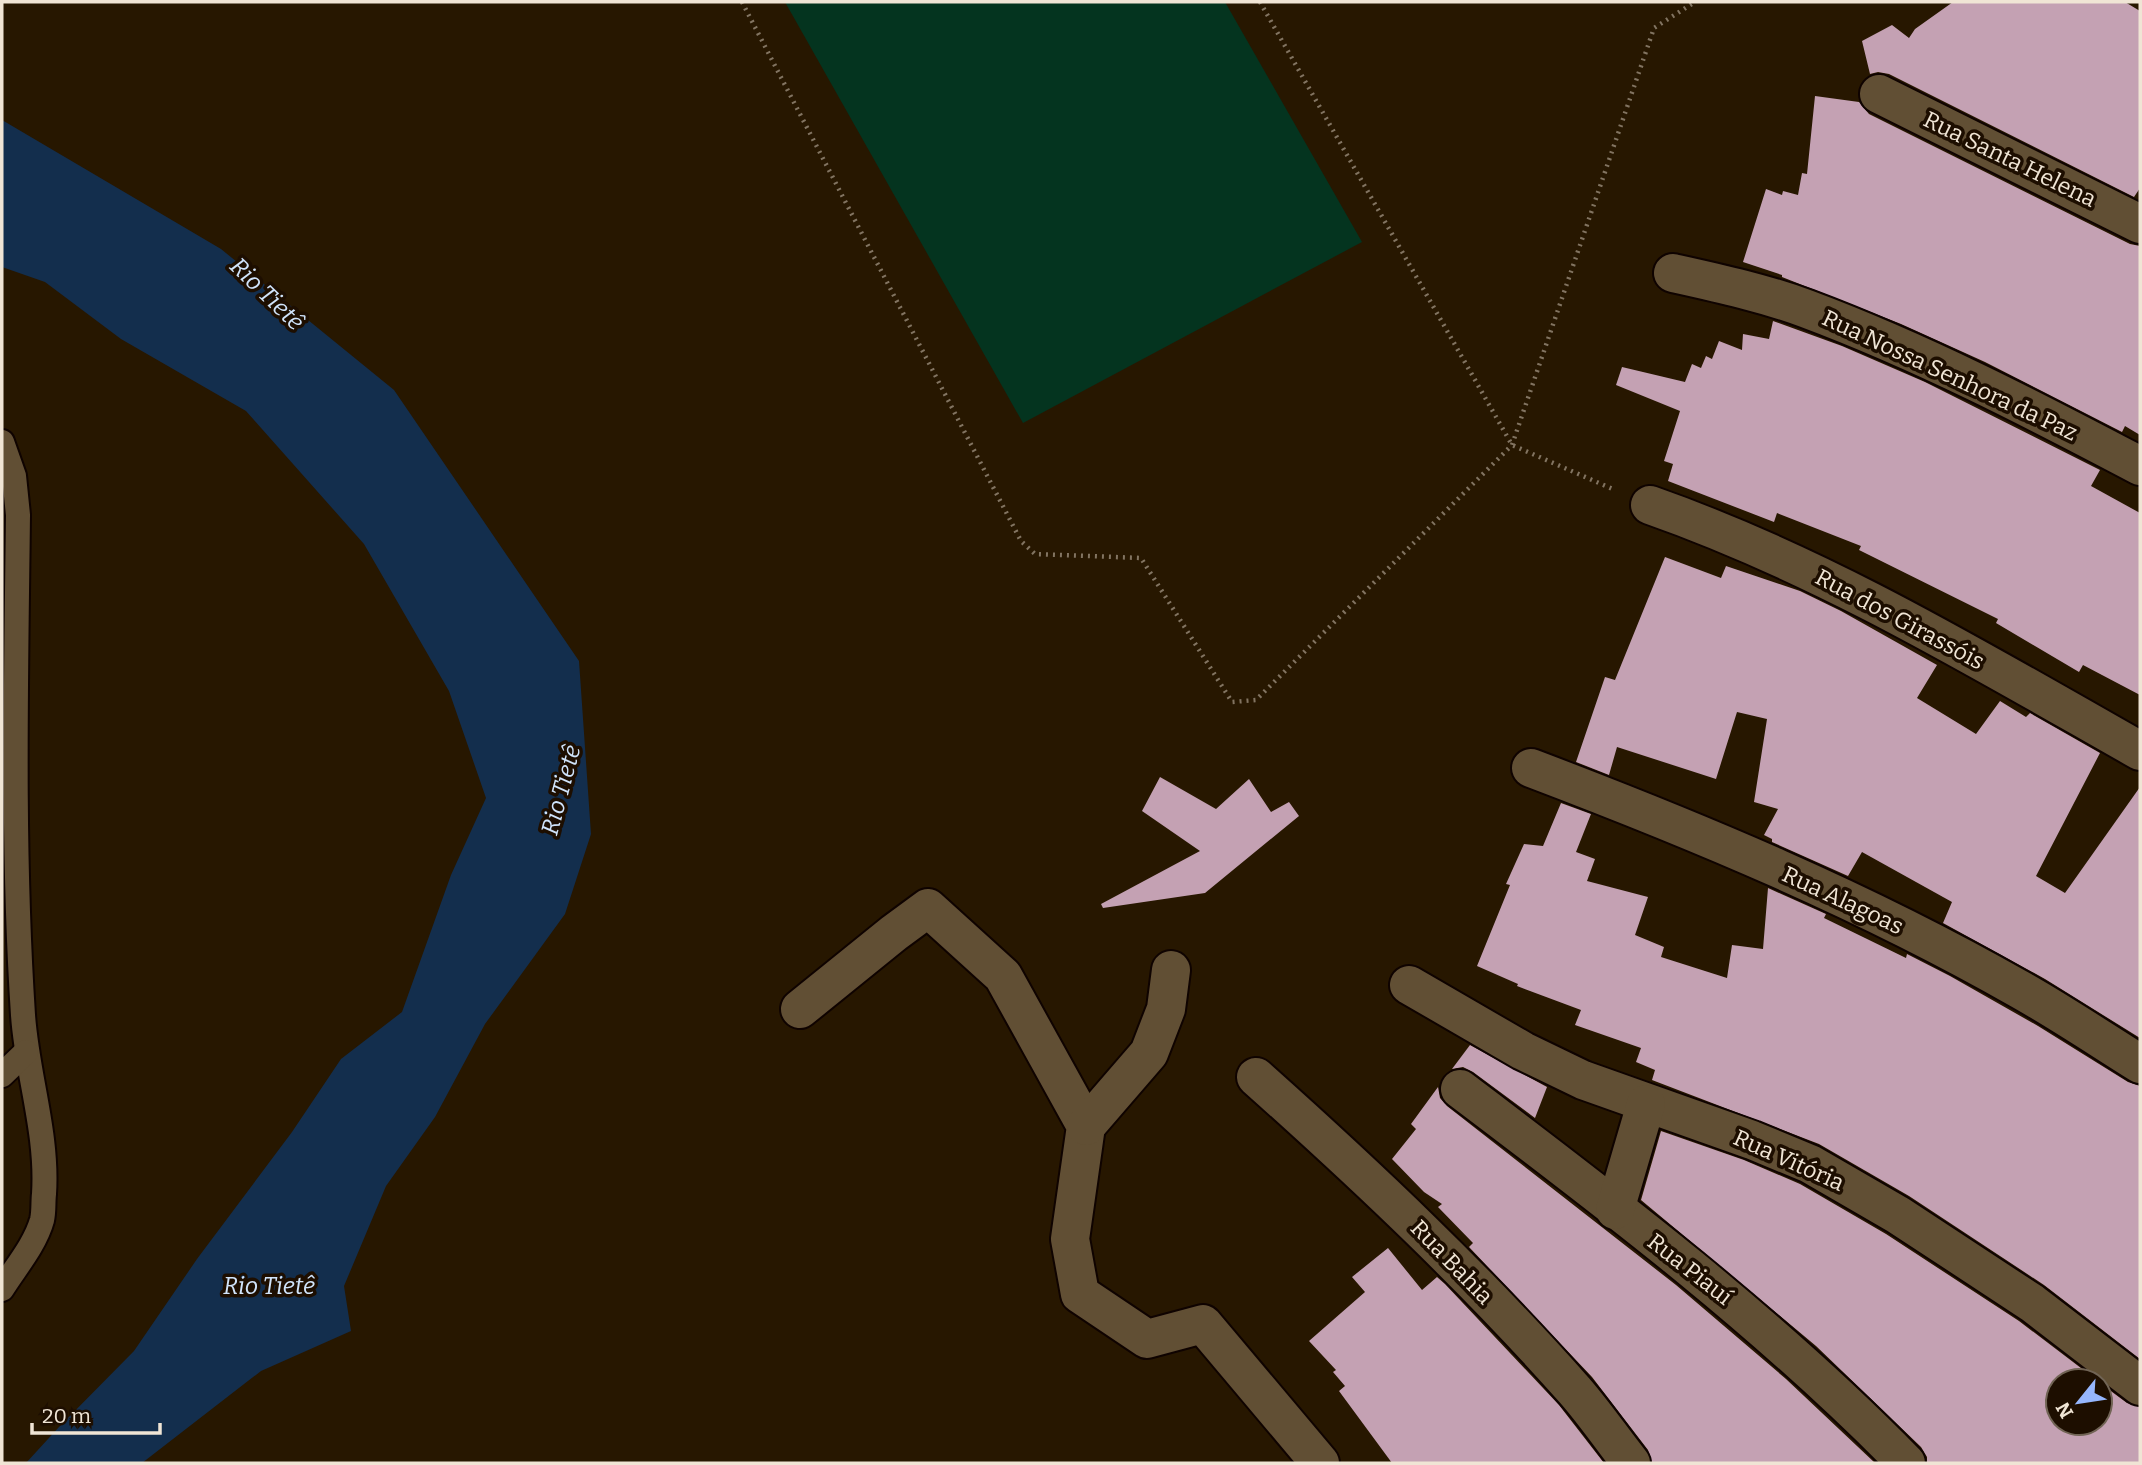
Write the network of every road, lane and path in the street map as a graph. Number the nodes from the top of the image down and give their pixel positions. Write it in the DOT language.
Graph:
graph roads {
  1 [pos="741,2"];
  2 [pos="1260,2"];
  3 [pos="1695,2"];
  4 [pos="1879,94"];
  5 [pos="2140,224"];
  6 [pos="1673,273"];
  7 [pos="2,442"];
  8 [pos="1512,445"];
  9 [pos="2140,466"];
  10 [pos="1650,505"];
  11 [pos="2140,751"];
  12 [pos="1531,768"];
  13 [pos="1171,970"];
  14 [pos="1409,985"];
  15 [pos="800,1009"];
  16 [pos="26,1052"];
  17 [pos="2140,1064"];
  18 [pos="2,1075"];
  19 [pos="1256,1077"];
  20 [pos="1460,1089"];
  21 [pos="1646,1104"];
  22 [pos="1086,1126"];
  23 [pos="1615,1210"];
  24 [pos="2,1289"];
  25 [pos="2140,1386"];
  26 [pos="1320,1463"];
  27 [pos="1630,1463"];
  28 [pos="1906,1463"];
  1 -- 8 [label="path"];
  2 -- 8 [label="path"];
  3 -- 8 [label="path"];
  4 -- 5 [label="street, Rua Santa Helena"];
  6 -- 9 [label="street, Rua Nossa Senhora da Paz"];
  7 -- 16 [label="lane"];
  8 -- 10 [label="path"];
  10 -- 11 [label="street, Rua dos Girassóis"];
  12 -- 17 [label="street, Rua Alagoas"];
  13 -- 22 [label="street"];
  14 -- 21 [label="street, Rua Vitória"];
  15 -- 22 [label="street"];
  16 -- 18 [label="lane"];
  16 -- 24 [label="lane"];
  19 -- 27 [label="street, Rua Bahia"];
  20 -- 23 [label="street, Rua Piauí"];
  21 -- 23 [label="street"];
  21 -- 25 [label="street, Rua Vitória"];
  22 -- 26 [label="street"];
  23 -- 28 [label="street, Rua Piauí"];
}
